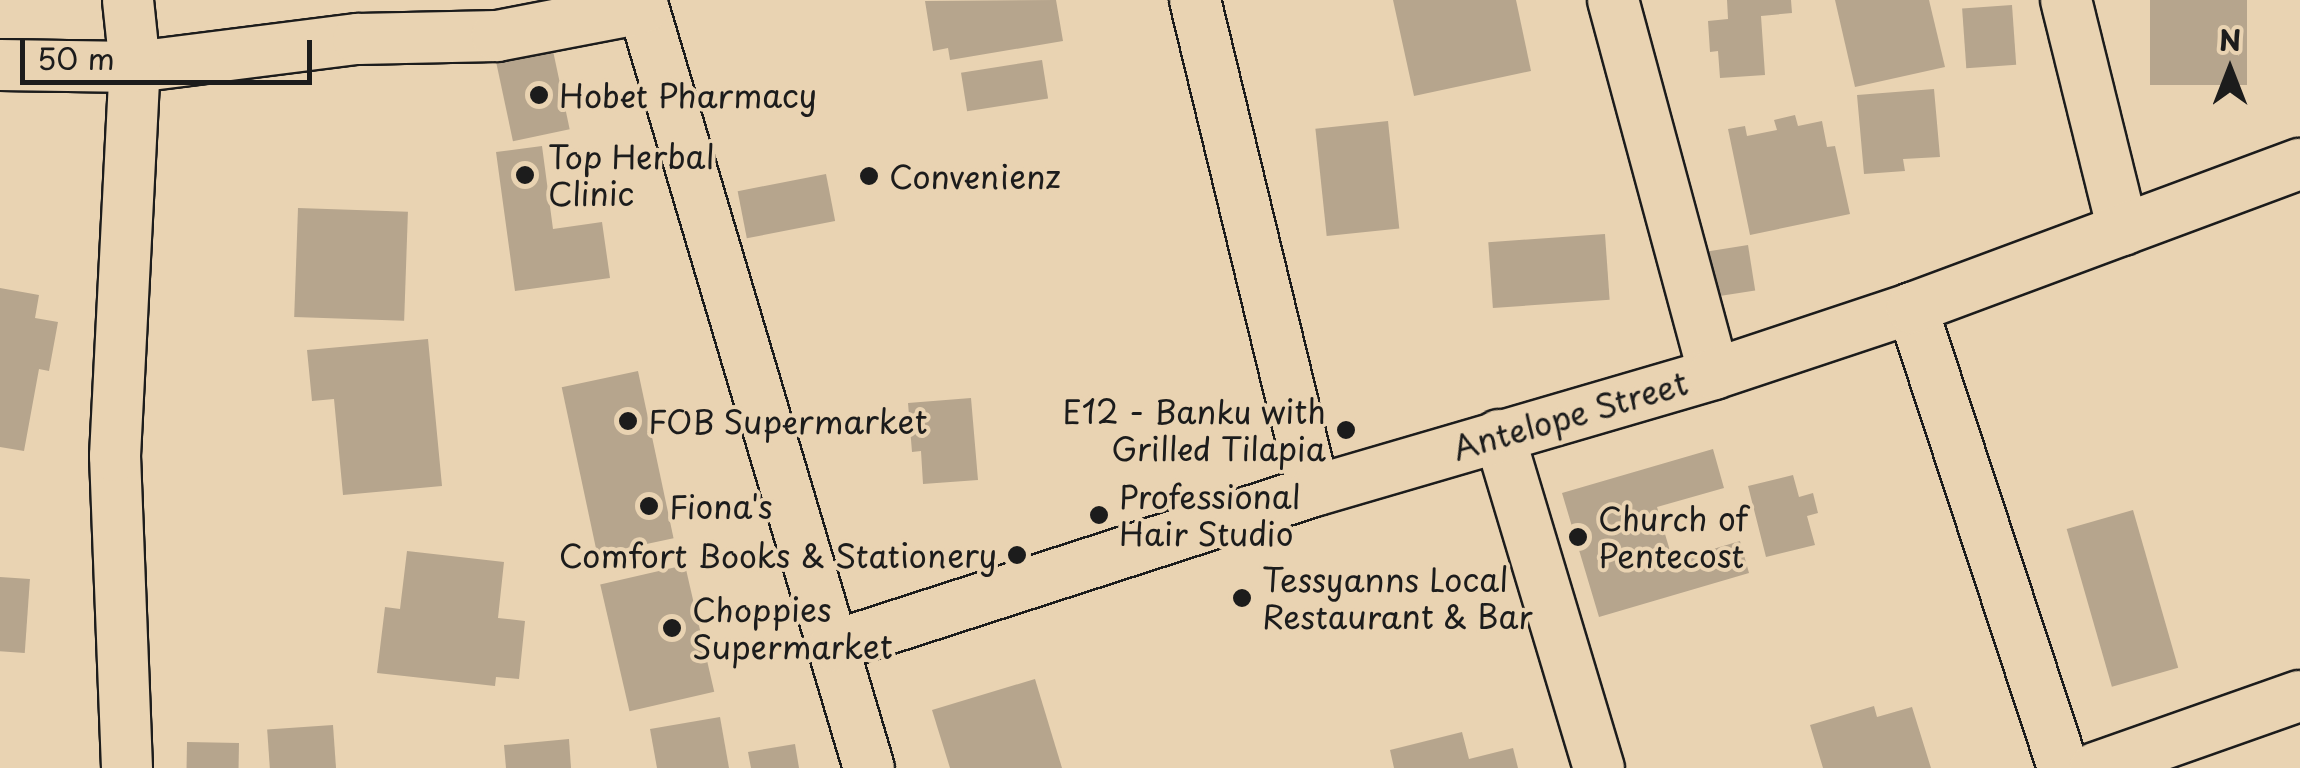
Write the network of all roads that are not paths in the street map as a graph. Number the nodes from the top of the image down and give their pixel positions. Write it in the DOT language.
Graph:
graph roads {
  1 [pos="128,0"];
  2 [pos="1195,0"];
  3 [pos="1613,0"];
  4 [pos="2066,0"];
  5 [pos="642,4"];
  6 [pos="0,65"];
  7 [pos="136,67"];
  8 [pos="2300,164"];
  9 [pos="2122,230"];
  10 [pos="1912,308"];
  11 [pos="1714,374"];
  12 [pos="1499,435"];
  13 [pos="1314,492"];
  14 [pos="834,646"];
  15 [pos="2300,696"];
  16 [pos="127,768"];
  17 [pos="870,768"];
  18 [pos="1599,768"];
  19 [pos="2063,768"];
  20 [pos="2095,768"];
  1 -- 7 [label="street"];
  2 -- 13 [label="street"];
  3 -- 11 [label="street"];
  4 -- 9 [label="street"];
  5 -- 7 [label="street"];
  5 -- 14 [label="street"];
  6 -- 7 [label="street"];
  7 -- 16 [label="street"];
  8 -- 9 [label="street, Antelope Street"];
  9 -- 10 [label="street, Antelope Street"];
  10 -- 11 [label="street, Antelope Street"];
  10 -- 19 [label="street"];
  11 -- 12 [label="street, Antelope Street"];
  12 -- 13 [label="street, Antelope Street"];
  12 -- 18 [label="street"];
  13 -- 14 [label="street, Antelope Street"];
  14 -- 17 [label="street"];
  15 -- 20 [label="street"];
}
